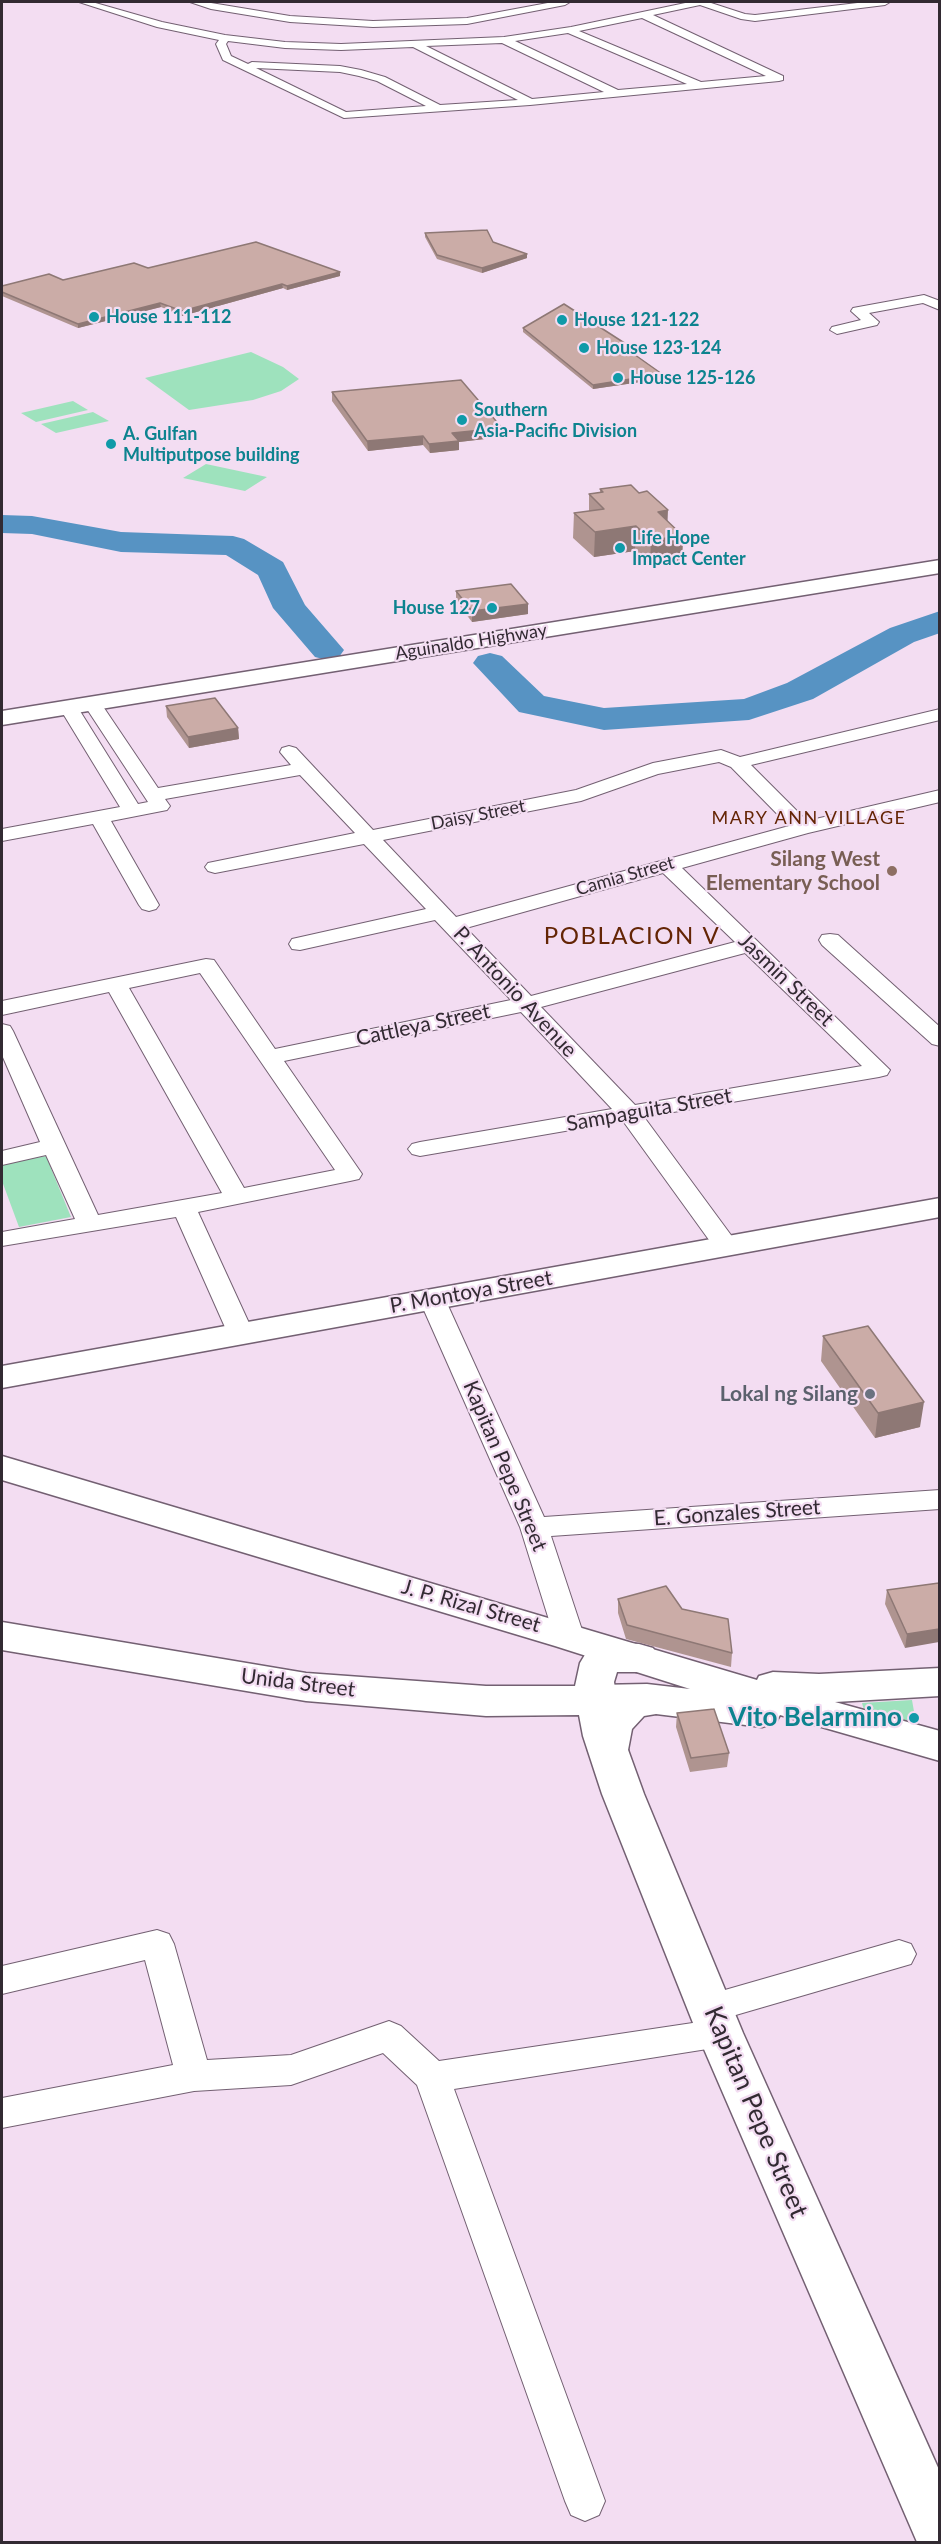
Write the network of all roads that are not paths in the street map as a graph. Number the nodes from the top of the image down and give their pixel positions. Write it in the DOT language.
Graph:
graph roads {
  1 [pos="84,2"];
  2 [pos="195,2"];
  3 [pos="565,2"];
  4 [pos="700,2"];
  5 [pos="885,2"];
  6 [pos="511,14"];
  7 [pos="644,15"];
  8 [pos="571,30"];
  9 [pos="225,38"];
  10 [pos="504,40"];
  11 [pos="417,45"];
  12 [pos="243,65"];
  13 [pos="700,86"];
  14 [pos="617,94"];
  15 [pos="530,102"];
  16 [pos="438,108"];
  17 [pos="939,306"];
  18 [pos="837,330"];
  19 [pos="939,566"];
  20 [pos="92,703"];
  21 [pos="68,707"];
  22 [pos="939,714"];
  23 [pos="2,718"];
  24 [pos="289,752"];
  25 [pos="738,763"];
  26 [pos="303,769"];
  27 [pos="153,795"];
  28 [pos="939,796"];
  29 [pos="132,811"];
  30 [pos="99,817"];
  31 [pos="803,828"];
  32 [pos="2,835"];
  33 [pos="367,836"];
  34 [pos="668,865"];
  35 [pos="215,867"];
  36 [pos="149,905"];
  37 [pos="446,918"];
  38 [pos="830,940"];
  39 [pos="300,945"];
  40 [pos="750,945"];
  41 [pos="116,984"];
  42 [pos="526,1004"];
  43 [pos="2,1008"];
  44 [pos="2,1031"];
  45 [pos="939,1039"];
  46 [pos="270,1057"];
  47 [pos="879,1070"];
  48 [pos="630,1114"];
  49 [pos="54,1146"];
  50 [pos="420,1149"];
  51 [pos="2,1158"];
  52 [pos="237,1198"];
  53 [pos="939,1206"];
  54 [pos="184,1208"];
  55 [pos="90,1225"];
  56 [pos="2,1239"];
  57 [pos="726,1246"];
  58 [pos="432,1299"];
  59 [pos="241,1334"];
  60 [pos="2,1377"];
  61 [pos="2,1467"];
  62 [pos="939,1500"];
  63 [pos="534,1527"];
  64 [pos="2,1636"];
  65 [pos="569,1636"];
  66 [pos="639,1658"];
  67 [pos="939,1682"];
  68 [pos="725,1685"];
  69 [pos="596,1691"];
  70 [pos="647,1699"];
  71 [pos="859,1724"];
  72 [pos="939,1746"];
  73 [pos="608,1750"];
  74 [pos="899,1954"];
  75 [pos="2,1980"];
  76 [pos="715,2020"];
  77 [pos="194,2076"];
  78 [pos="432,2077"];
  79 [pos="2,2113"];
  80 [pos="585,2501"];
  81 [pos="939,2534"];
  1 -- 9 [label="street"];
  2 -- 6 [label="street"];
  3 -- 6 [label="street"];
  4 -- 5 [label="street"];
  4 -- 7 [label="street"];
  6 -- 8 [label="street"];
  7 -- 8 [label="street"];
  7 -- 13 [label="street"];
  8 -- 10 [label="street"];
  8 -- 13 [label="street"];
  9 -- 11 [label="street"];
  9 -- 12 [label="street"];
  10 -- 11 [label="street"];
  10 -- 14 [label="street"];
  11 -- 15 [label="street"];
  12 -- 16 [label="street"];
  12 -- 16 [label="street"];
  13 -- 14 [label="street"];
  14 -- 15 [label="street"];
  15 -- 16 [label="street"];
  17 -- 18 [label="street"];
  19 -- 20 [label="main road, Aguinaldo Highway"];
  20 -- 21 [label="main road, Aguinaldo Highway"];
  20 -- 27 [label="street"];
  21 -- 23 [label="main road, Aguinaldo Highway"];
  21 -- 29 [label="street"];
  22 -- 25 [label="street, Daisy Street"];
  24 -- 26 [label="street, P. Antonio Avenue"];
  25 -- 31 [label="street"];
  25 -- 33 [label="street, Daisy Street"];
  26 -- 27 [label="street"];
  26 -- 33 [label="street, P. Antonio Avenue"];
  27 -- 29 [label="street"];
  28 -- 31 [label="street, Camia Street"];
  29 -- 30 [label="street"];
  30 -- 32 [label="street"];
  30 -- 36 [label="street"];
  31 -- 34 [label="street, Camia Street"];
  33 -- 35 [label="street, Daisy Street"];
  33 -- 37 [label="street, P. Antonio Avenue"];
  34 -- 37 [label="street, Camia Street"];
  34 -- 40 [label="street, Jasmin Street"];
  37 -- 39 [label="street, Camia Street"];
  37 -- 42 [label="street, P. Antonio Avenue"];
  38 -- 45 [label="street"];
  40 -- 42 [label="street, Cattleya Street"];
  40 -- 47 [label="street, Jasmin Street"];
  41 -- 43 [label="street"];
  41 -- 46 [label="street"];
  41 -- 52 [label="street"];
  42 -- 46 [label="street, Cattleya Street"];
  42 -- 48 [label="street, P. Antonio Avenue"];
  44 -- 49 [label="street"];
  46 -- 52 [label="street"];
  47 -- 48 [label="street, Sampaguita Street"];
  48 -- 50 [label="street, Sampaguita Street"];
  48 -- 57 [label="street, P. Antonio Avenue"];
  49 -- 51 [label="street"];
  49 -- 55 [label="street"];
  52 -- 54 [label="street"];
  53 -- 57 [label="main road, P. Montoya Street"];
  54 -- 55 [label="street"];
  54 -- 59 [label="street"];
  55 -- 56 [label="street"];
  57 -- 58 [label="main road, P. Montoya Street"];
  58 -- 59 [label="main road, P. Montoya Street"];
  58 -- 63 [label="street, Kapitan Pepe Street"];
  59 -- 60 [label="main road, P. Montoya Street"];
  61 -- 65 [label="main road, J. P. Rizal Street"];
  62 -- 63 [label="street, E. Gonzales Street"];
  63 -- 65 [label="street, Kapitan Pepe Street"];
  64 -- 69 [label="main road, Unida Street"];
  65 -- 66 [label="main road, J. P. Rizal Street"];
  65 -- 69 [label="main road, Kapitan Pepe Street"];
  66 -- 68 [label="main road, J. P. Rizal Street"];
  66 -- 69 [label="main road"];
  67 -- 68 [label="main road"];
  68 -- 71 [label="main road, J. P. Rizal Street"];
  69 -- 70 [label="main road, Unida Street"];
  69 -- 73 [label="main road, Kapitan Pepe Street"];
  70 -- 71 [label="main road, Unida Street"];
  70 -- 73 [label="main road"];
  71 -- 72 [label="main road, J. P. Rizal Street"];
  73 -- 76 [label="main road, Kapitan Pepe Street"];
  74 -- 76 [label="street"];
  75 -- 77 [label="street"];
  76 -- 78 [label="street"];
  76 -- 81 [label="main road, Kapitan Pepe Street"];
  77 -- 78 [label="street"];
  77 -- 79 [label="street"];
  78 -- 80 [label="street"];
}
